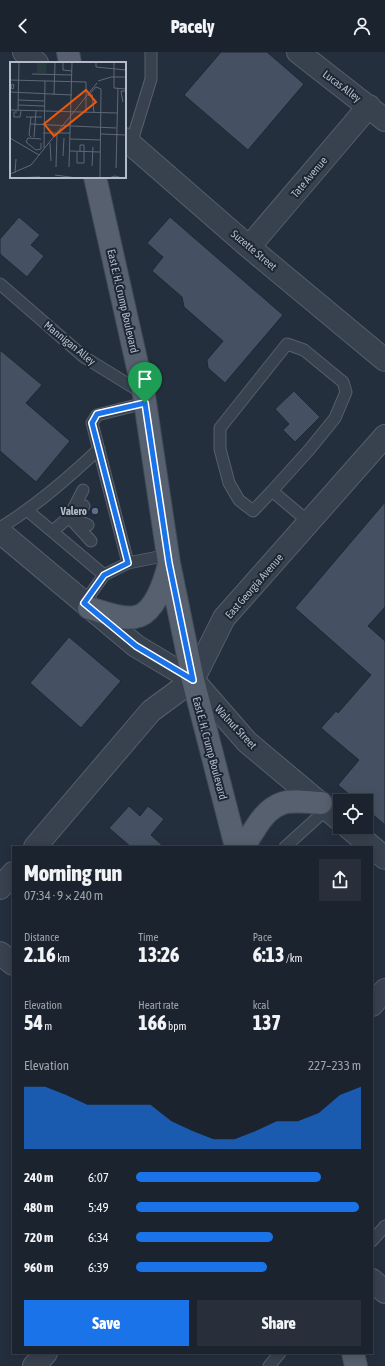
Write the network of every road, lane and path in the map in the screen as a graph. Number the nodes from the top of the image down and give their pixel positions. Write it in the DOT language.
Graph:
graph roads {
  1 [pos="24,52"];
  2 [pos="151,52"];
  3 [pos="298,52"];
  4 [pos="36,62"];
  5 [pos="369,106"];
  6 [pos="385,120"];
  7 [pos="128,141"];
  8 [pos="95,178"];
  9 [pos="249,247"];
  10 [pos="0,284"];
  11 [pos="385,360"];
  12 [pos="145,399"];
  13 [pos="385,436"];
  14 [pos="99,449"];
  15 [pos="83,490"];
  16 [pos="272,491"];
  17 [pos="84,506"];
  18 [pos="28,511"];
  19 [pos="69,517"];
  20 [pos="310,523"];
  21 [pos="88,525"];
  22 [pos="0,528"];
  23 [pos="53,531"];
  24 [pos="0,532"];
  25 [pos="91,541"];
  26 [pos="169,559"];
  27 [pos="128,563"];
  28 [pos="104,575"];
  29 [pos="86,606"];
  30 [pos="193,680"];
  31 [pos="329,811"];
  32 [pos="356,834"];
  33 [pos="36,846"];
  34 [pos="236,846"];
  35 [pos="246,846"];
  36 [pos="286,846"];
  37 [pos="371,846"];
  38 [pos="373,848"];
  39 [pos="385,858"];
  40 [pos="12,874"];
  41 [pos="0,888"];
  42 [pos="0,953"];
  43 [pos="12,963"];
  44 [pos="385,990"];
  45 [pos="373,1004"];
  46 [pos="385,1226"];
  47 [pos="373,1240"];
  48 [pos="373,1281"];
  49 [pos="385,1292"];
  50 [pos="45,1354"];
  51 [pos="279,1354"];
  52 [pos="353,1354"];
  53 [pos="34,1366"];
  54 [pos="269,1366"];
  55 [pos="356,1366"];
  1 -- 4 [label="street"];
  2 -- 7 [label="lane"];
  3 -- 5 [label="street, Lucas Alley"];
  5 -- 6 [label="street, Lucas Alley"];
  5 -- 9 [label="street, Tate Avenue"];
  7 -- 9 [label="street, Suzette Street"];
  8 -- 12 [label="main road, East E. H. Crump Boulevard"];
  9 -- 11 [label="street, Suzette Street"];
  10 -- 12 [label="lane, Mannigan Alley"];
  12 -- 14 [label="lane"];
  12 -- 26 [label="main road, East E. H. Crump Boulevard"];
  13 -- 20 [label="street, East Georgia Avenue"];
  14 -- 18 [label="lane"];
  14 -- 27 [label="lane"];
  15 -- 19 [label="lane"];
  16 -- 16 [label="lane"];
  16 -- 20 [label="lane"];
  17 -- 19 [label="lane"];
  18 -- 22 [label="lane"];
  18 -- 23 [label="lane"];
  19 -- 21 [label="lane"];
  19 -- 23 [label="lane"];
  19 -- 25 [label="lane"];
  20 -- 30 [label="street, East Georgia Avenue"];
  23 -- 28 [label="lane"];
  24 -- 29 [label="street, Walnut Street"];
  26 -- 27 [label="lane"];
  26 -- 29 [label="main road"];
  26 -- 30 [label="main road, East E. H. Crump Boulevard"];
  27 -- 28 [label="lane"];
  28 -- 29 [label="lane"];
  29 -- 30 [label="street, Walnut Street"];
  30 -- 31 [label="street, Walnut Street"];
  30 -- 33 [label="street, East Georgia Avenue"];
  30 -- 34 [label="main road, East E. H. Crump Boulevard"];
  31 -- 35 [label="main road"];
  31 -- 36 [label="lane"];
  32 -- 37 [label="street"];
  38 -- 39 [label="street"];
  40 -- 41 [label="street"];
  42 -- 43 [label="street"];
  44 -- 45 [label="street"];
  46 -- 47 [label="lane"];
  48 -- 49 [label="street"];
  50 -- 53 [label="street"];
  51 -- 54 [label="lane"];
  52 -- 55 [label="main road"];
}
